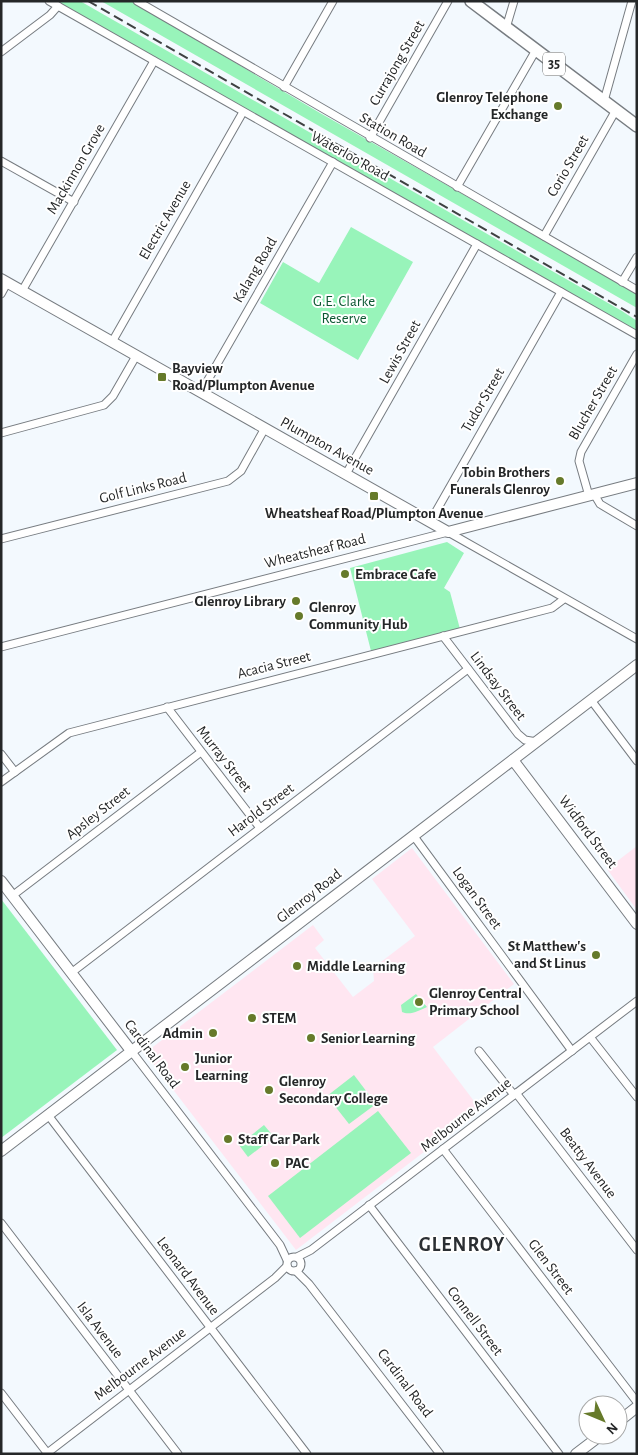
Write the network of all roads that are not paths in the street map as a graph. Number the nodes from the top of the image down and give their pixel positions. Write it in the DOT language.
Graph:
graph roads {
  1 [pos="49,1"];
  2 [pos="137,1"];
  3 [pos="333,1"];
  4 [pos="448,1"];
  5 [pos="471,1"];
  6 [pos="514,1"];
  7 [pos="632,1"];
  8 [pos="58,6"];
  9 [pos="506,28"];
  10 [pos="536,50"];
  11 [pos="1,52"];
  12 [pos="154,61"];
  13 [pos="284,87"];
  14 [pos="604,101"];
  15 [pos="616,110"];
  16 [pos="243,112"];
  17 [pos="637,126"];
  18 [pos="370,138"];
  19 [pos="1,161"];
  20 [pos="333,162"];
  21 [pos="457,187"];
  22 [pos="74,202"];
  23 [pos="544,236"];
  24 [pos="477,244"];
  25 [pos="637,257"];
  26 [pos="4,281"];
  27 [pos="622,282"];
  28 [pos="637,290"];
  29 [pos="22,291"];
  30 [pos="561,292"];
  31 [pos="1,294"];
  32 [pos="637,335"];
  33 [pos="112,342"];
  34 [pos="637,354"];
  35 [pos="136,356"];
  36 [pos="202,392"];
  37 [pos="265,428"];
  38 [pos="1,433"];
  39 [pos="346,474"];
  40 [pos="637,484"];
  41 [pos="592,495"];
  42 [pos="430,522"];
  43 [pos="637,526"];
  44 [pos="448,532"];
  45 [pos="1,539"];
  46 [pos="564,599"];
  47 [pos="443,636"];
  48 [pos="637,639"];
  49 [pos="1,647"];
  50 [pos="637,665"];
  51 [pos="468,669"];
  52 [pos="591,700"];
  53 [pos="167,707"];
  54 [pos="537,742"];
  55 [pos="200,752"];
  56 [pos="1,754"];
  57 [pos="513,760"];
  58 [pos="637,760"];
  59 [pos="15,772"];
  60 [pos="1,782"];
  61 [pos="260,828"];
  62 [pos="414,835"];
  63 [pos="1,881"];
  64 [pos="12,896"];
  65 [pos="637,924"];
  66 [pos="71,973"];
  67 [pos="637,1001"];
  68 [pos="590,1036"];
  69 [pos="479,1051"];
  70 [pos="572,1051"];
  71 [pos="132,1052"];
  72 [pos="515,1094"];
  73 [pos="637,1097"];
  74 [pos="48,1116"];
  75 [pos="443,1149"];
  76 [pos="1,1151"];
  77 [pos="369,1206"];
  78 [pos="1,1223"];
  79 [pos="637,1250"];
  80 [pos="294,1264"];
  81 [pos="210,1328"];
  82 [pos="129,1390"];
  83 [pos="1,1393"];
  84 [pos="637,1402"];
  85 [pos="587,1445"];
  86 [pos="47,1453"];
  87 [pos="178,1454"];
  88 [pos="307,1454"];
  89 [pos="440,1454"];
  90 [pos="559,1454"];
  91 [pos="576,1454"];
  1 -- 8 [label="street, Waterloo Road"];
  2 -- 13 [label="street, Station Road"];
  3 -- 13 [label="street"];
  4 -- 18 [label="street, Currajong Street"];
  5 -- 9 [label="main road, 35"];
  6 -- 9 [label="street"];
  7 -- 14 [label="street"];
  8 -- 11 [label="street"];
  8 -- 12 [label="street, Waterloo Road"];
  9 -- 10 [label="main road, 35"];
  10 -- 14 [label="main road, 35"];
  10 -- 21 [label="street"];
  12 -- 16 [label="street, Waterloo Road"];
  12 -- 22 [label="street, Mackinnon Grove"];
  13 -- 18 [label="street, Station Road"];
  14 -- 15 [label="main road, 35"];
  15 -- 17 [label="main road, 35"];
  15 -- 23 [label="street, Corio Street"];
  16 -- 20 [label="street, Waterloo Road"];
  16 -- 33 [label="street, Electric Avenue"];
  18 -- 21 [label="street, Station Road"];
  19 -- 22 [label="street"];
  20 -- 24 [label="street, Waterloo Road"];
  20 -- 36 [label="street, Kalang Road"];
  21 -- 23 [label="street, Station Road"];
  22 -- 29 [label="street, Mackinnon Grove"];
  23 -- 27 [label="street, Station Road"];
  24 -- 30 [label="street, Waterloo Road"];
  24 -- 39 [label="street, Lewis Street"];
  25 -- 27 [label="street"];
  26 -- 29 [label="street, Plumpton Avenue"];
  26 -- 31 [label="street"];
  27 -- 28 [label="street, Station Road"];
  29 -- 33 [label="street, Plumpton Avenue"];
  30 -- 32 [label="street, Waterloo Road"];
  30 -- 42 [label="street, Tudor Street"];
  33 -- 35 [label="street, Plumpton Avenue"];
  34 -- 41 [label="street, Blucher Street"];
  35 -- 36 [label="street, Plumpton Avenue"];
  35 -- 38 [label="street"];
  36 -- 37 [label="street, Plumpton Avenue"];
  37 -- 39 [label="street, Plumpton Avenue"];
  37 -- 45 [label="street, Golf Links Road"];
  39 -- 42 [label="street, Plumpton Avenue"];
  40 -- 41 [label="street, Wheatsheaf Road"];
  41 -- 43 [label="street"];
  41 -- 44 [label="street, Wheatsheaf Road"];
  42 -- 44 [label="street, Plumpton Avenue"];
  44 -- 46 [label="street, Plumpton Avenue"];
  44 -- 49 [label="street, Wheatsheaf Road"];
  46 -- 47 [label="street, Acacia Street"];
  46 -- 48 [label="street, Plumpton Avenue"];
  47 -- 51 [label="street, Lindsay Street"];
  47 -- 53 [label="street, Acacia Street"];
  50 -- 52 [label="street, Glenroy Road"];
  51 -- 54 [label="street, Lindsay Street"];
  51 -- 61 [label="street, Harold Street"];
  52 -- 54 [label="street, Glenroy Road"];
  52 -- 58 [label="street"];
  53 -- 55 [label="street, Murray Street"];
  53 -- 59 [label="street, Acacia Street"];
  54 -- 57 [label="street, Glenroy Road"];
  55 -- 61 [label="street, Murray Street"];
  55 -- 64 [label="street, Apsley Street"];
  56 -- 59 [label="street"];
  57 -- 62 [label="street, Glenroy Road"];
  57 -- 65 [label="street, Widford Street"];
  59 -- 60 [label="street, Acacia Street"];
  61 -- 66 [label="street, Harold Street"];
  62 -- 70 [label="street, Logan Street"];
  62 -- 71 [label="street, Glenroy Road"];
  63 -- 64 [label="street, Cardinal Road"];
  64 -- 66 [label="street, Cardinal Road"];
  66 -- 71 [label="street, Cardinal Road"];
  67 -- 68 [label="street, Melbourne Avenue"];
  68 -- 70 [label="street, Melbourne Avenue"];
  68 -- 73 [label="street"];
  69 -- 72 [label="street, Beatty Avenue"];
  70 -- 72 [label="street, Melbourne Avenue"];
  71 -- 74 [label="street, Glenroy Road"];
  71 -- 80 [label="street, Cardinal Road"];
  72 -- 75 [label="street, Melbourne Avenue"];
  72 -- 79 [label="street, Beatty Avenue"];
  74 -- 76 [label="street, Glenroy Road"];
  74 -- 81 [label="street, Leonard Avenue"];
  75 -- 77 [label="street, Melbourne Avenue"];
  75 -- 84 [label="street, Glen Street"];
  77 -- 80 [label="street, Melbourne Avenue"];
  77 -- 90 [label="street, Connell Street"];
  78 -- 82 [label="street, Isla Avenue"];
  80 -- 81 [label="street, Melbourne Avenue"];
  80 -- 89 [label="street, Cardinal Road"];
  81 -- 82 [label="street, Melbourne Avenue"];
  81 -- 88 [label="street, Leonard Avenue"];
  82 -- 86 [label="street, Melbourne Avenue"];
  82 -- 87 [label="street, Isla Avenue"];
  83 -- 86 [label="street"];
  85 -- 91 [label="street"];
}
